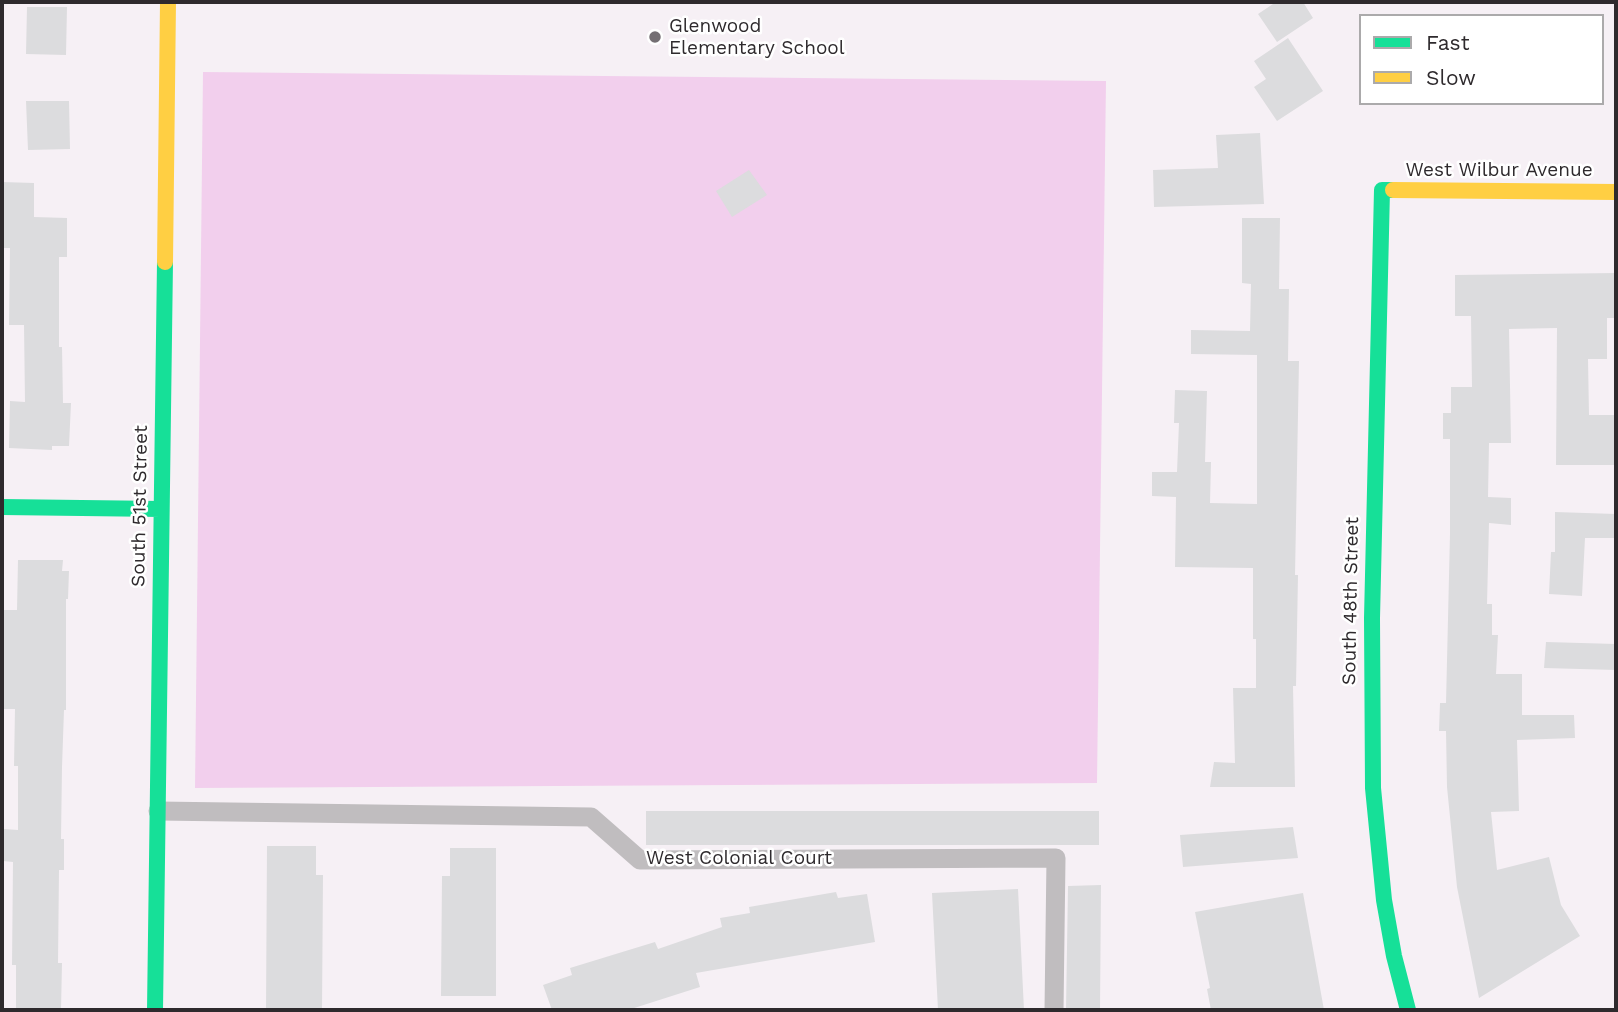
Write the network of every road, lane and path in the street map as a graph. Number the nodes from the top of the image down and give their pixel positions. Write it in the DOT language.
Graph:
graph roads {
  1 [pos="169,2"];
  2 [pos="1382,190"];
  3 [pos="1616,192"];
  4 [pos="2,507"];
  5 [pos="161,509"];
  6 [pos="158,811"];
  7 [pos="155,1010"];
  8 [pos="1054,1010"];
  9 [pos="1408,1010"];
  1 -- 5 [label="street, South 51st Street"];
  2 -- 3 [label="street, West Wilbur Avenue"];
  2 -- 9 [label="street, South 48th Street"];
  4 -- 5 [label="street"];
  5 -- 6 [label="street, South 51st Street"];
  6 -- 7 [label="street, South 51st Street"];
  6 -- 8 [label="lane, West Colonial Court"];
}
